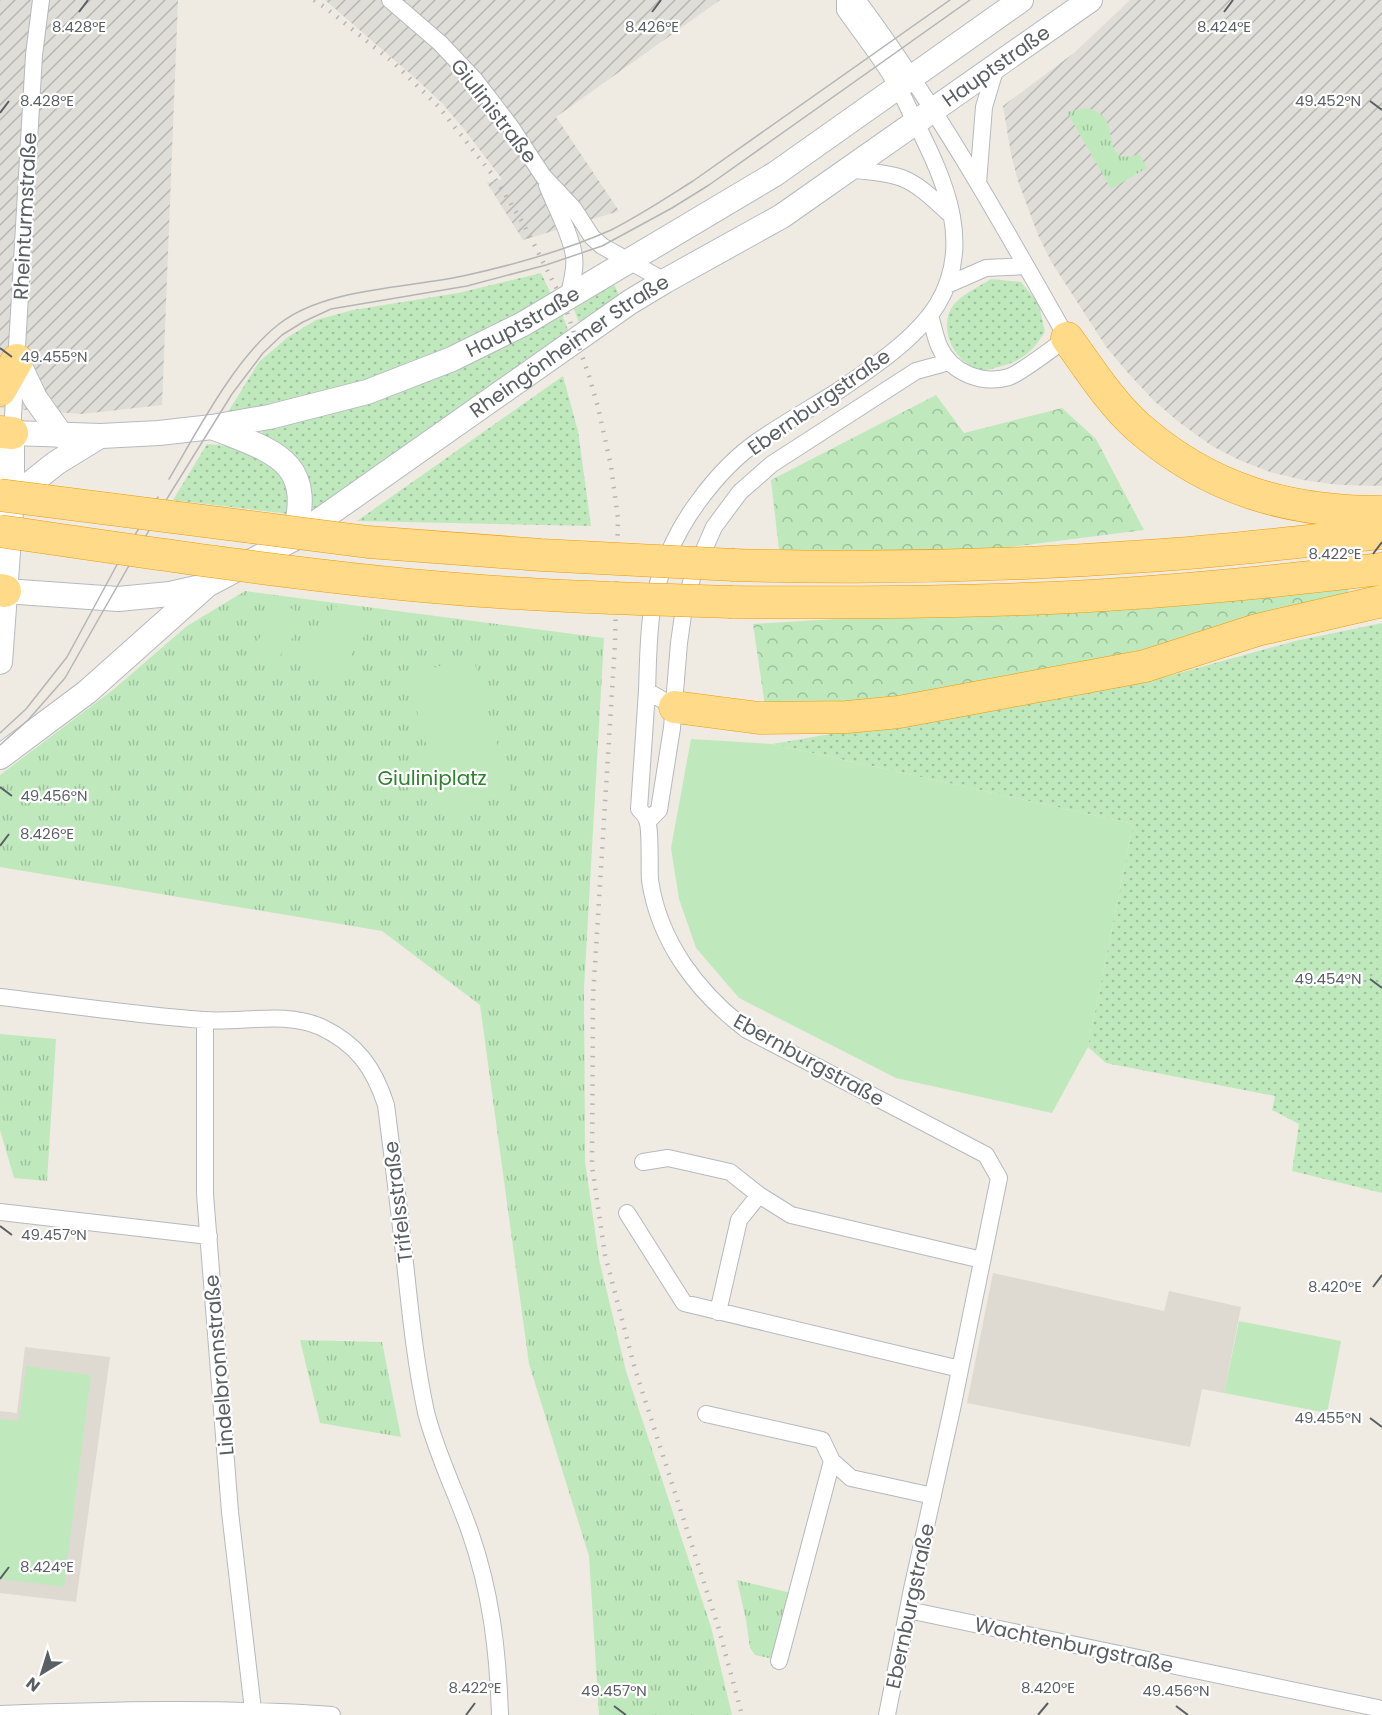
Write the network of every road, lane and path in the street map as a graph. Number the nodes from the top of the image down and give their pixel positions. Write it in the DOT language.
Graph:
graph roads {
  1 [pos="41,0"];
  2 [pos="390,0"];
  3 [pos="846,0"];
  4 [pos="854,0"];
  5 [pos="1021,0"];
  6 [pos="1090,0"];
  7 [pos="996,67"];
  8 [pos="906,82"];
  9 [pos="924,117"];
  10 [pos="850,170"];
  11 [pos="543,176"];
  12 [pos="978,183"];
  13 [pos="952,216"];
  14 [pos="630,262"];
  15 [pos="1026,266"];
  16 [pos="665,281"];
  17 [pos="947,285"];
  18 [pos="568,298"];
  19 [pos="930,315"];
  20 [pos="1067,338"];
  21 [pos="17,360"];
  22 [pos="949,362"];
  23 [pos="0,390"];
  24 [pos="212,427"];
  25 [pos="6,433"];
  26 [pos="62,436"];
  27 [pos="101,436"];
  28 [pos="6,497"];
  29 [pos="1382,512"];
  30 [pos="0,531"];
  31 [pos="1382,533"];
  32 [pos="293,539"];
  33 [pos="1382,569"];
  34 [pos="207,585"];
  35 [pos="3,590"];
  36 [pos="1382,601"];
  37 [pos="0,662"];
  38 [pos="647,691"];
  39 [pos="675,707"];
  40 [pos="0,757"];
  41 [pos="648,821"];
  42 [pos="0,997"];
  43 [pos="205,1020"];
  44 [pos="643,1162"];
  45 [pos="759,1195"];
  46 [pos="0,1212"];
  47 [pos="627,1213"];
  48 [pos="208,1236"];
  49 [pos="982,1260"];
  50 [pos="718,1312"];
  51 [pos="960,1369"];
  52 [pos="706,1414"];
  53 [pos="832,1461"];
  54 [pos="933,1496"];
  55 [pos="908,1611"];
  56 [pos="779,1661"];
  57 [pos="1382,1708"];
  58 [pos="253,1710"];
  59 [pos="140,1712"];
  60 [pos="0,1714"];
  61 [pos="332,1715"];
  62 [pos="500,1715"];
  63 [pos="887,1715"];
  1 -- 21 [label="street, Rheinturmstraße"];
  2 -- 11 [label="street, Giulinistraße"];
  3 -- 8 [label="street"];
  4 -- 8 [label="street"];
  5 -- 8 [label="main road, Hauptstraße"];
  6 -- 7 [label="main road, Hauptstraße"];
  7 -- 9 [label="main road, Hauptstraße"];
  7 -- 12 [label="street"];
  8 -- 9 [label="street, Ebernburgstraße"];
  8 -- 14 [label="main road, Hauptstraße"];
  9 -- 10 [label="main road, Rheingönheimer Straße"];
  9 -- 12 [label="street"];
  9 -- 13 [label="street, Ebernburgstraße"];
  10 -- 13 [label="street"];
  10 -- 16 [label="main road, Rheingönheimer Straße"];
  11 -- 14 [label="street, Giulinistraße"];
  11 -- 18 [label="street, Giulinistraße"];
  12 -- 15 [label="street"];
  13 -- 17 [label="street, Ebernburgstraße"];
  14 -- 16 [label="street, Giulinistraße"];
  14 -- 18 [label="main road, Hauptstraße"];
  15 -- 17 [label="street"];
  15 -- 20 [label="street"];
  16 -- 32 [label="main road, Rheingönheimer Straße"];
  17 -- 19 [label="street, Ebernburgstraße"];
  18 -- 24 [label="main road, Hauptstraße"];
  19 -- 22 [label="street"];
  19 -- 38 [label="street, Ebernburgstraße"];
  20 -- 22 [label="street"];
  20 -- 29 [label="highway"];
  21 -- 23 [label="highway"];
  21 -- 25 [label="street, Rheinturmstraße"];
  21 -- 26 [label="main road"];
  22 -- 39 [label="street, Ebernburgstraße"];
  24 -- 27 [label="main road, Hauptstraße"];
  24 -- 32 [label="main road"];
  25 -- 26 [label="main road, Hauptstraße"];
  25 -- 28 [label="main road"];
  26 -- 27 [label="main road, Hauptstraße"];
  27 -- 28 [label="main road"];
  28 -- 31 [label="highway, bridge"];
  28 -- 35 [label="main road"];
  30 -- 33 [label="highway, bridge"];
  32 -- 34 [label="main road, Rheingönheimer Straße"];
  34 -- 35 [label="main road"];
  34 -- 40 [label="main road"];
  35 -- 37 [label="main road"];
  36 -- 39 [label="highway"];
  38 -- 39 [label="street"];
  38 -- 41 [label="street, Ebernburgstraße"];
  39 -- 41 [label="street, Ebernburgstraße"];
  41 -- 49 [label="street, Ebernburgstraße"];
  42 -- 43 [label="street, Trifelsstraße"];
  43 -- 48 [label="street, Lindelbronnstraße"];
  43 -- 62 [label="street, Trifelsstraße"];
  44 -- 45 [label="street"];
  45 -- 49 [label="street"];
  45 -- 50 [label="street"];
  46 -- 48 [label="street"];
  47 -- 50 [label="street"];
  48 -- 58 [label="street, Lindelbronnstraße"];
  49 -- 51 [label="street, Ebernburgstraße"];
  50 -- 51 [label="street"];
  51 -- 54 [label="street, Ebernburgstraße"];
  52 -- 53 [label="street, Ebernburgstraße"];
  53 -- 54 [label="street, Ebernburgstraße"];
  53 -- 56 [label="street"];
  54 -- 55 [label="street, Ebernburgstraße"];
  55 -- 57 [label="street, Wachtenburgstraße"];
  55 -- 63 [label="street, Ebernburgstraße"];
  58 -- 59 [label="street"];
  58 -- 61 [label="street"];
  59 -- 60 [label="street"];
}
